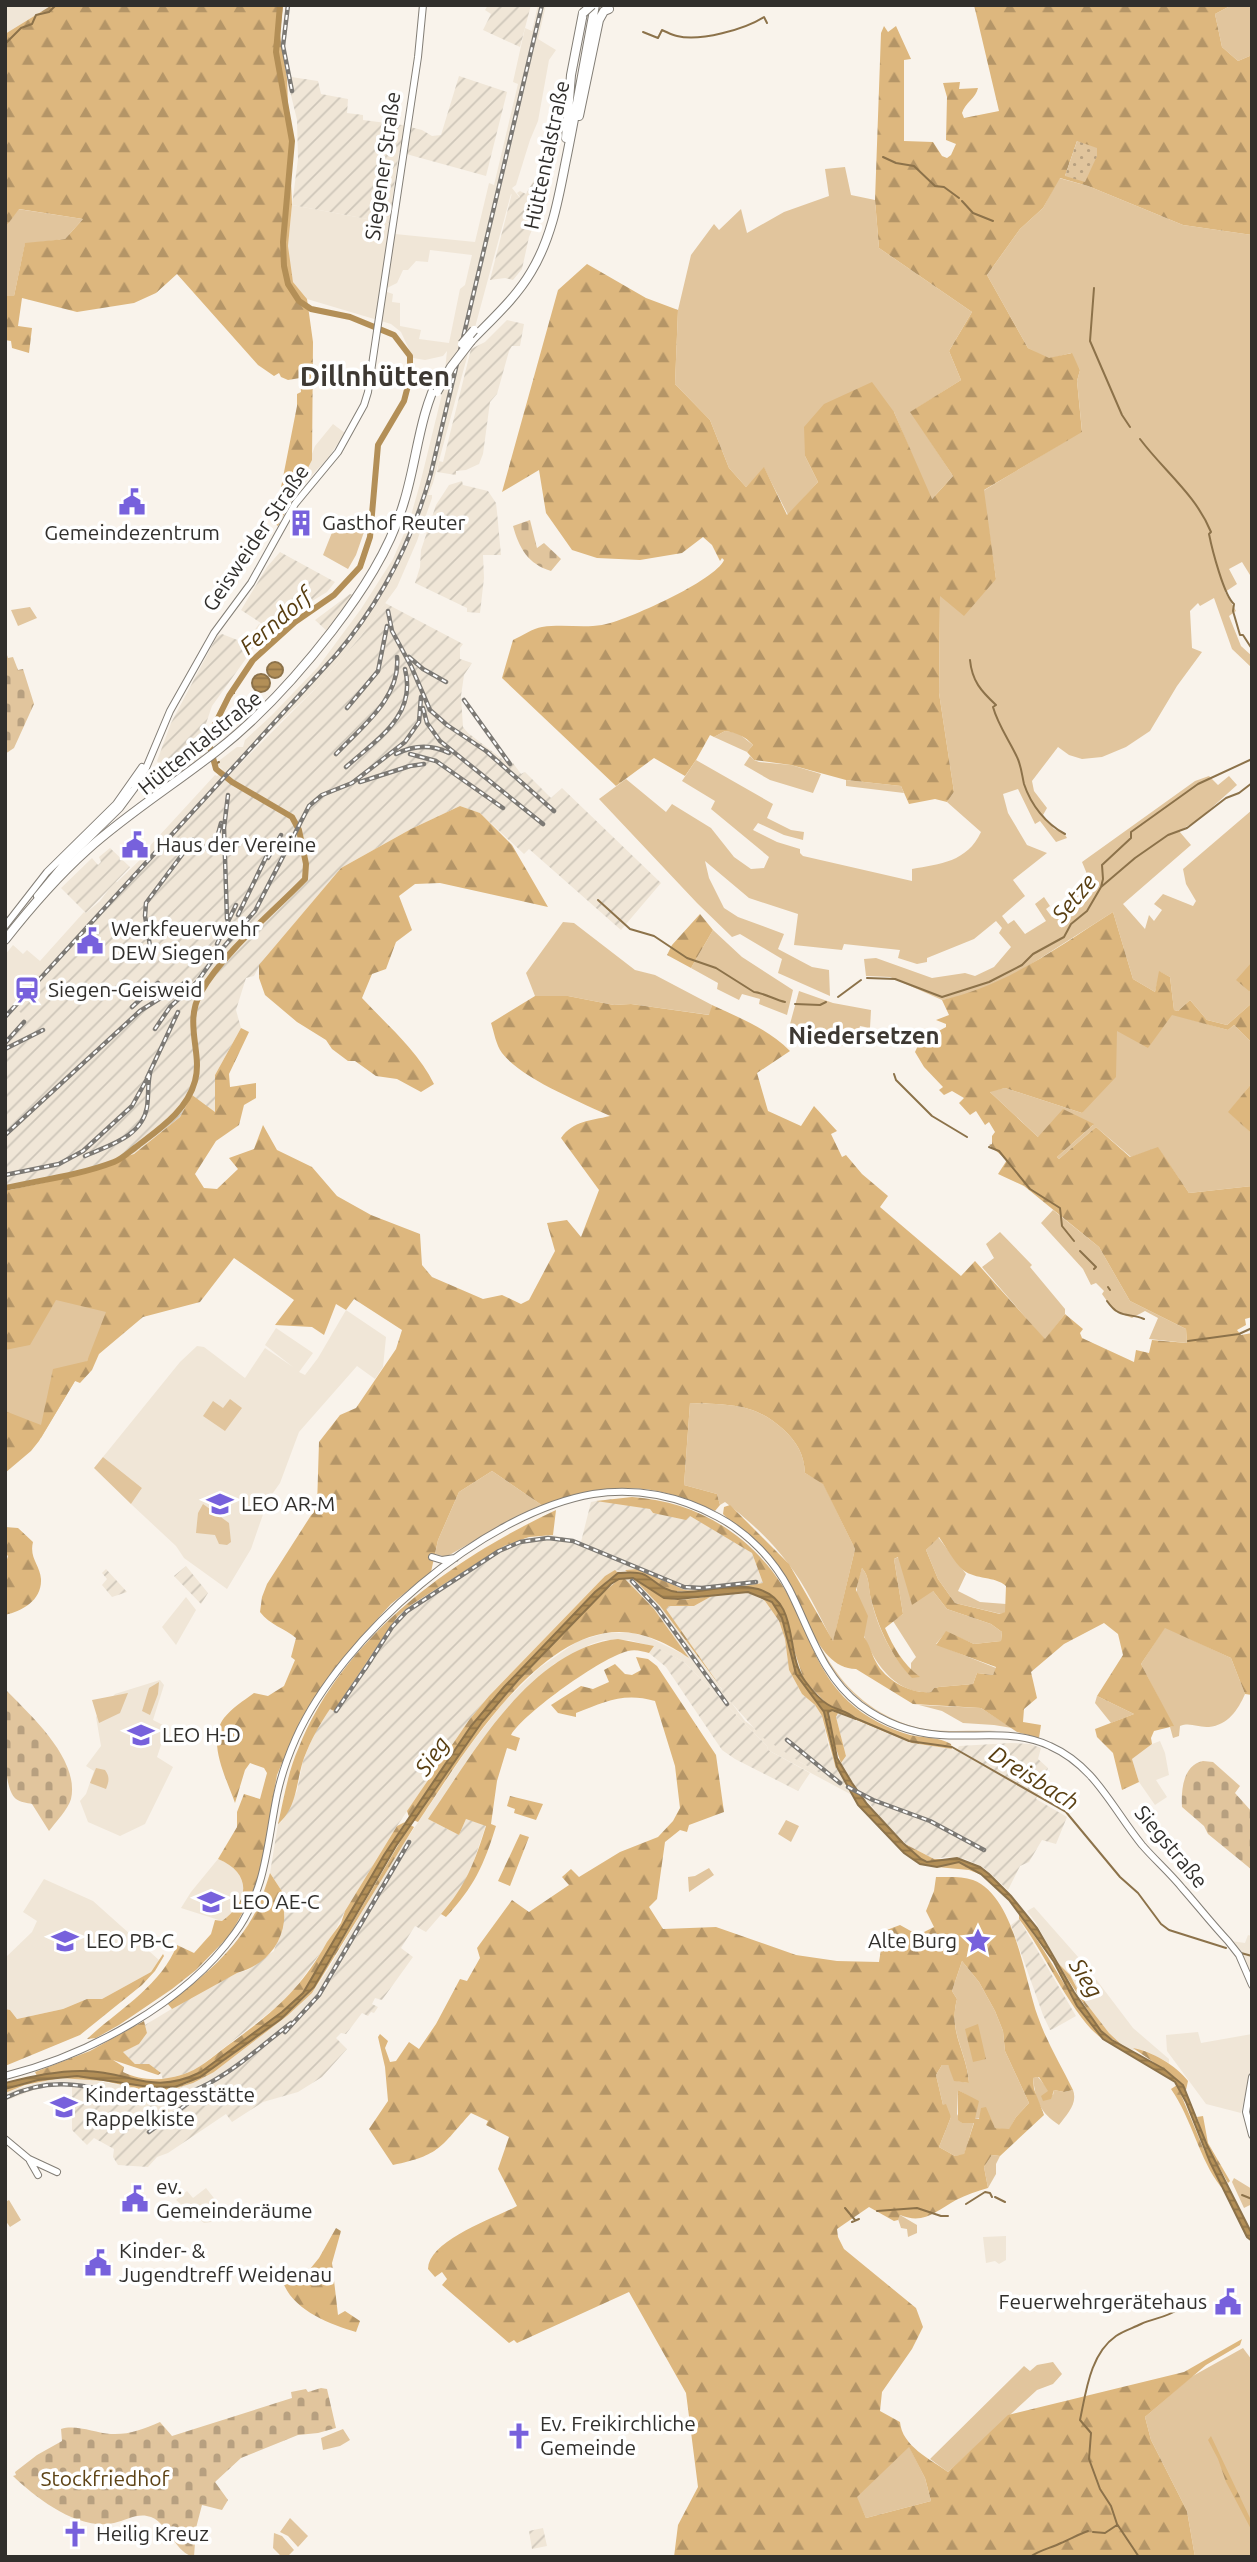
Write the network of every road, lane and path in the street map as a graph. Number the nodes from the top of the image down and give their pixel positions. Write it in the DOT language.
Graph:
graph roads {
  1 [pos="423,5"];
  2 [pos="577,5"];
  3 [pos="589,8"];
  4 [pos="609,9"];
  5 [pos="598,18"];
  6 [pos="568,138"];
  7 [pos="377,331"];
  8 [pos="233,741"];
  9 [pos="148,760"];
  10 [pos="5,926"];
  11 [pos="5,935"];
  12 [pos="5,940"];
  13 [pos="5,949"];
  14 [pos="460,1556"];
  15 [pos="432,1557"];
  16 [pos="1252,1985"];
  17 [pos="5,2076"];
  18 [pos="1252,2077"];
  19 [pos="1252,2135"];
  20 [pos="5,2139"];
  21 [pos="29,2159"];
  22 [pos="39,2164"];
  23 [pos="57,2172"];
  1 -- 7 [label="main road, Siegener Straße"];
  2 -- 3 [label="highway"];
  3 -- 5 [label="highway"];
  3 -- 6 [label="highway, Hüttentalstraße"];
  3 -- 6 [label="highway"];
  4 -- 5 [label="highway"];
  5 -- 6 [label="highway"];
  6 -- 8 [label="highway, Hüttentalstraße, bridge"];
  6 -- 8 [label="highway, Hüttentalstraße, bridge"];
  7 -- 9 [label="main road, Geisweider Straße"];
  8 -- 12 [label="highway, Hüttentalstraße"];
  8 -- 13 [label="highway, Hüttentalstraße"];
  9 -- 10 [label="main road, Geisweider Straße"];
  9 -- 11 [label="main road, Geisweider Straße"];
  14 -- 15 [label="main road"];
  14 -- 16 [label="main road, Siegstraße"];
  14 -- 17 [label="main road, Siegstraße"];
  18 -- 19 [label="main road"];
  20 -- 21 [label="main road"];
  21 -- 22 [label="main road"];
  21 -- 22 [label="main road"];
  22 -- 23 [label="main road"];
}
